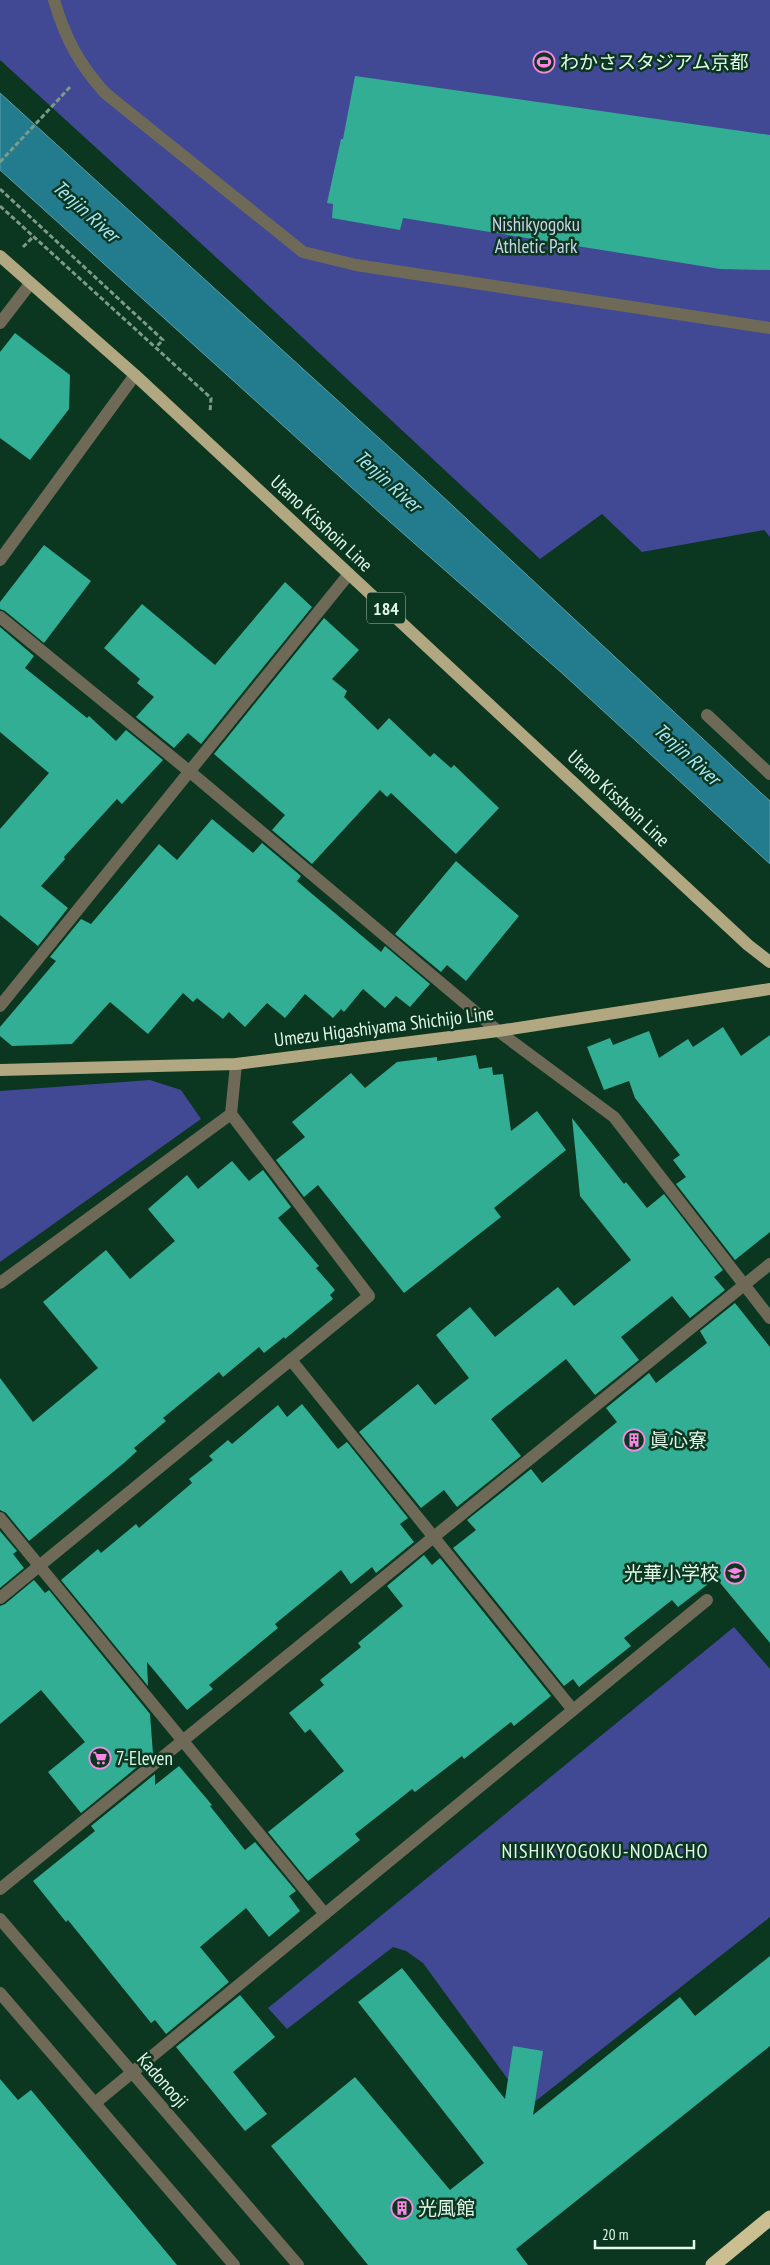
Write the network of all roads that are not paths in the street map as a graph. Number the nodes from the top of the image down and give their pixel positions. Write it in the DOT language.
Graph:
graph roads {
  1 [pos="54,0"];
  2 [pos="0,256"];
  3 [pos="30,284"];
  4 [pos="0,323"];
  5 [pos="770,328"];
  6 [pos="135,375"];
  7 [pos="0,560"];
  8 [pos="349,574"];
  9 [pos="0,617"];
  10 [pos="707,714"];
  11 [pos="189,771"];
  12 [pos="770,774"];
  13 [pos="770,962"];
  14 [pos="770,989"];
  15 [pos="0,1006"];
  16 [pos="498,1031"];
  17 [pos="236,1064"];
  18 [pos="0,1070"];
  19 [pos="231,1114"];
  20 [pos="770,1264"];
  21 [pos="0,1283"];
  22 [pos="746,1284"];
  23 [pos="770,1318"];
  24 [pos="291,1360"];
  25 [pos="0,1518"];
  26 [pos="433,1537"];
  27 [pos="39,1566"];
  28 [pos="0,1598"];
  29 [pos="707,1600"];
  30 [pos="573,1710"];
  31 [pos="183,1741"];
  32 [pos="0,1889"];
  33 [pos="325,1914"];
  34 [pos="0,1919"];
  35 [pos="0,1993"];
  36 [pos="132,2072"];
  37 [pos="95,2103"];
  38 [pos="770,2218"];
  39 [pos="234,2265"];
  40 [pos="298,2265"];
  41 [pos="713,2265"];
  1 -- 5 [label="street"];
  2 -- 3 [label="main road, Utano Kisshoin Line / 184"];
  3 -- 4 [label="street"];
  3 -- 6 [label="main road, Utano Kisshoin Line / 184"];
  6 -- 7 [label="street"];
  6 -- 8 [label="main road, Utano Kisshoin Line / 184"];
  8 -- 11 [label="street"];
  8 -- 13 [label="main road, Utano Kisshoin Line / 184"];
  9 -- 11 [label="street"];
  10 -- 12 [label="street"];
  11 -- 15 [label="street"];
  11 -- 16 [label="street"];
  14 -- 16 [label="main road, Umezu Higashiyama Shichijo Line"];
  16 -- 17 [label="main road, Umezu Higashiyama Shichijo Line"];
  16 -- 22 [label="street"];
  17 -- 18 [label="main road, Umezu Higashiyama Shichijo Line"];
  17 -- 19 [label="street"];
  19 -- 21 [label="street"];
  19 -- 24 [label="street"];
  20 -- 22 [label="street"];
  22 -- 23 [label="street"];
  22 -- 26 [label="street"];
  24 -- 26 [label="street"];
  24 -- 27 [label="street"];
  25 -- 27 [label="street"];
  26 -- 30 [label="street"];
  26 -- 31 [label="street"];
  27 -- 28 [label="street"];
  27 -- 31 [label="street"];
  29 -- 30 [label="street"];
  30 -- 33 [label="street"];
  31 -- 32 [label="street"];
  31 -- 33 [label="street"];
  33 -- 36 [label="street"];
  34 -- 36 [label="street, Kadonooji"];
  35 -- 37 [label="street"];
  36 -- 37 [label="street"];
  36 -- 40 [label="street, Kadonooji"];
  37 -- 39 [label="street"];
  38 -- 41 [label="highway"];
}
